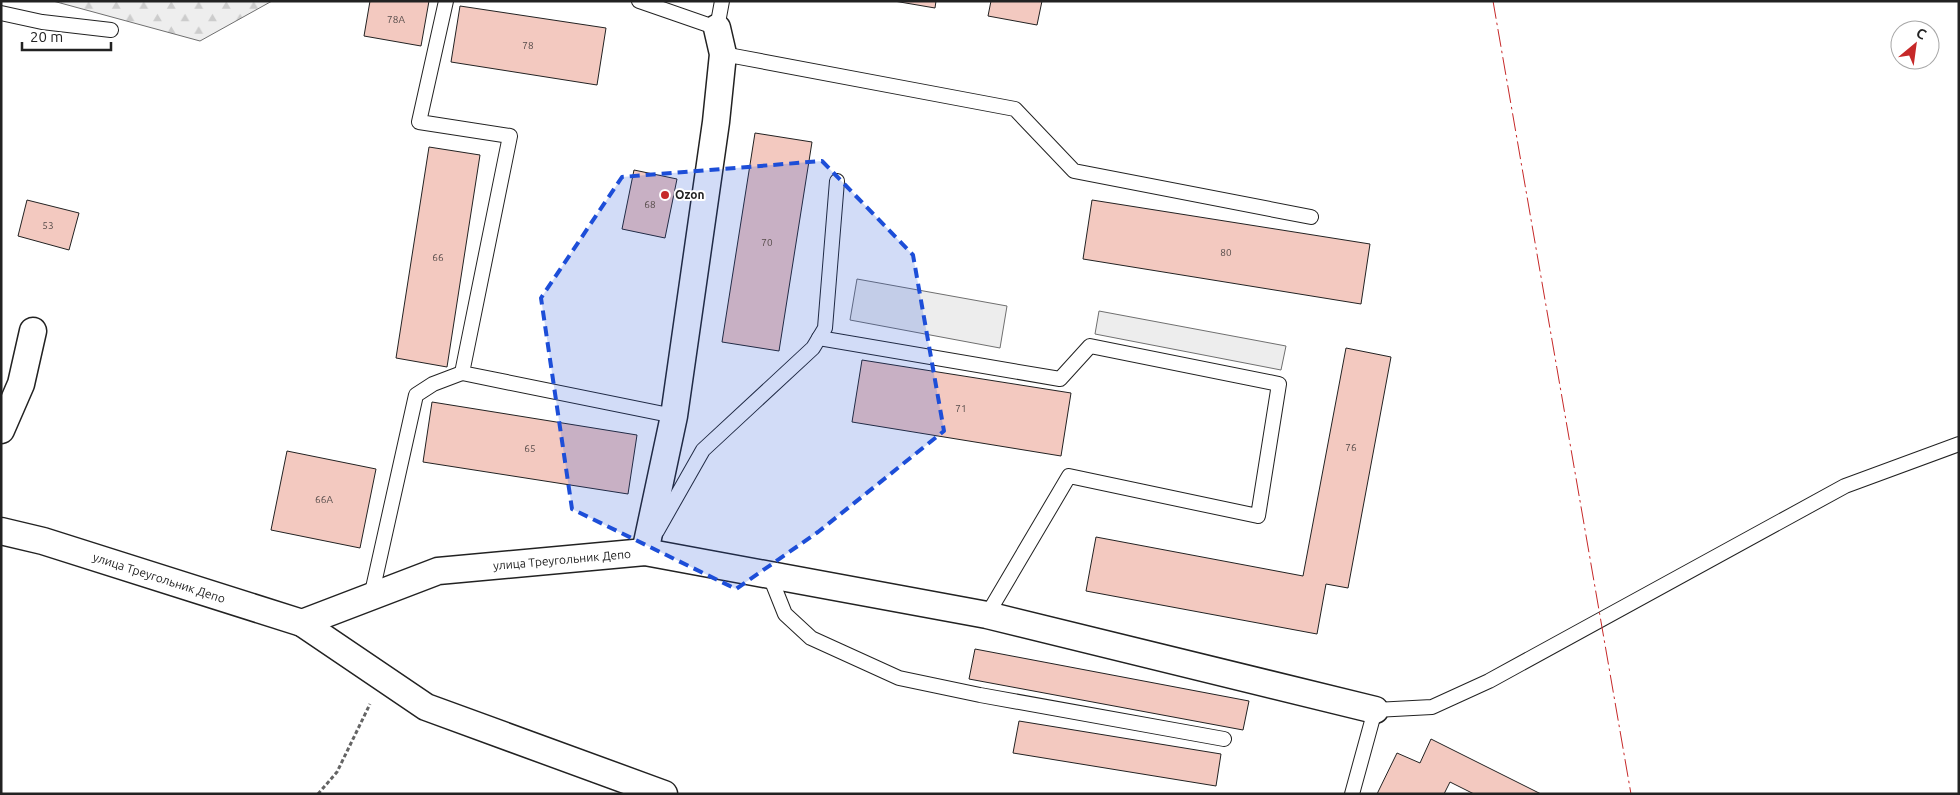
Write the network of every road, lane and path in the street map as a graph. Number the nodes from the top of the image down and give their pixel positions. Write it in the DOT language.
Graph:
graph roads {
  1 [pos="446,1"];
  2 [pos="639,1"];
  3 [pos="722,1"];
  4 [pos="1,13"];
  5 [pos="717,28"];
  6 [pos="111,30"];
  7 [pos="723,54"];
  8 [pos="837,181"];
  9 [pos="1311,217"];
  10 [pos="33,330"];
  11 [pos="819,338"];
  12 [pos="462,373"];
  13 [pos="674,416"];
  14 [pos="1,430"];
  15 [pos="1959,444"];
  16 [pos="1,531"];
  17 [pos="646,552"];
  18 [pos="769,574"];
  19 [pos="371,597"];
  20 [pos="987,615"];
  21 [pos="302,623"];
  22 [pos="384,679"];
  23 [pos="1375,710"];
  24 [pos="1224,739"];
  25 [pos="318,794"];
  26 [pos="664,794"];
  27 [pos="1352,794"];
  1 -- 12 [label="lane"];
  2 -- 5 [label="lane"];
  3 -- 5 [label="lane"];
  4 -- 6 [label="lane"];
  5 -- 7 [label="street, улица Треугольник Депо"];
  7 -- 9 [label="lane"];
  7 -- 13 [label="street, улица Треугольник Депо"];
  8 -- 11 [label="lane"];
  10 -- 14 [label="street"];
  11 -- 17 [label="lane"];
  11 -- 20 [label="lane"];
  12 -- 13 [label="lane"];
  12 -- 19 [label="lane"];
  13 -- 17 [label="street, улица Треугольник Депо"];
  15 -- 23 [label="lane"];
  16 -- 21 [label="street, улица Треугольник Депо"];
  17 -- 18 [label="street"];
  17 -- 19 [label="street, улица Треугольник Депо"];
  18 -- 20 [label="street"];
  18 -- 24 [label="lane"];
  19 -- 21 [label="street, улица Треугольник Депо"];
  20 -- 23 [label="street"];
  21 -- 22 [label="street"];
  22 -- 25 [label="path"];
  22 -- 26 [label="street"];
  23 -- 27 [label="lane"];
}
